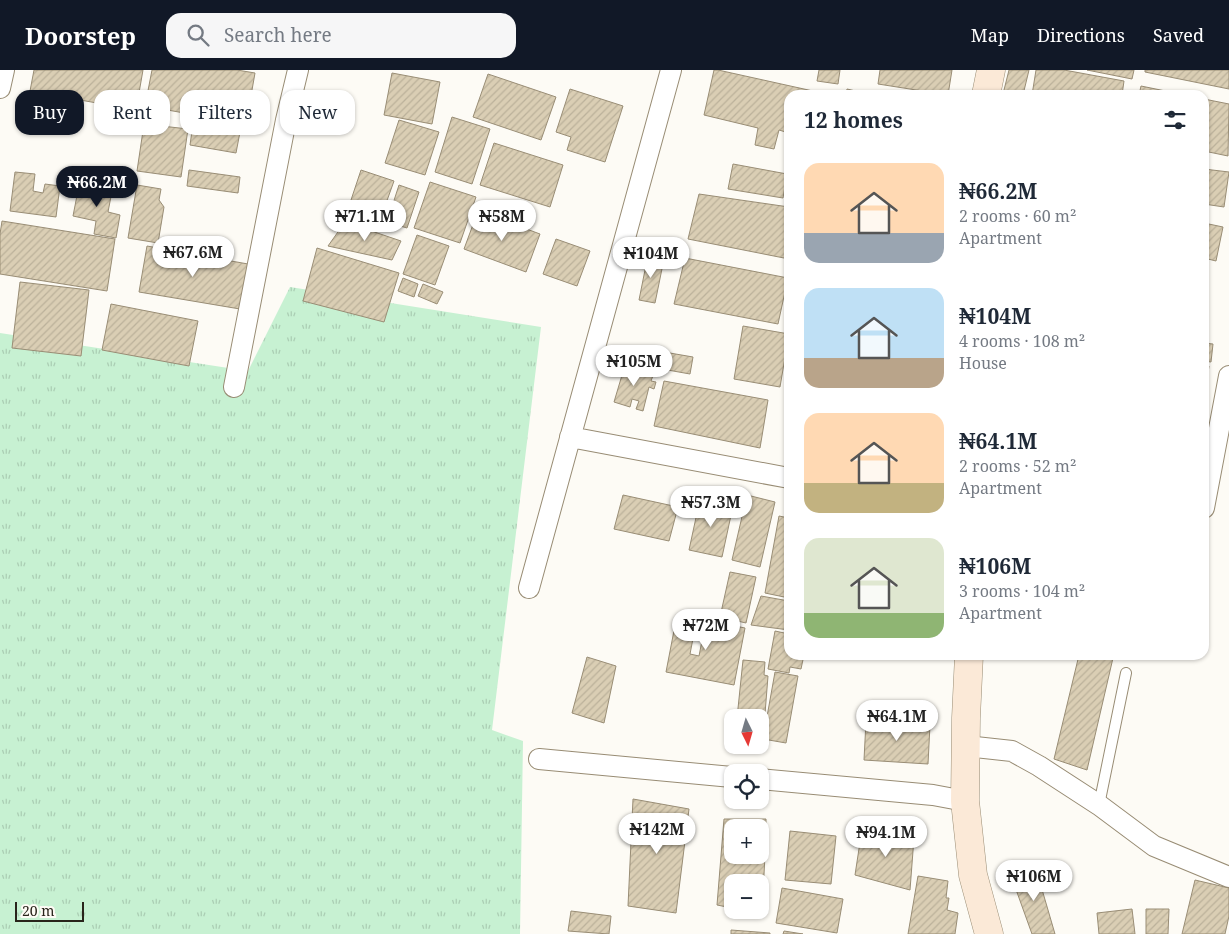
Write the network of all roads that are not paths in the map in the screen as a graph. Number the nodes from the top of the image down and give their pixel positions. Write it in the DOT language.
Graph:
graph roads {
  1 [pos="4,70"];
  2 [pos="298,70"];
  3 [pos="671,70"];
  4 [pos="991,70"];
  5 [pos="0,88"];
  6 [pos="987,90"];
  7 [pos="1229,376"];
  8 [pos="234,387"];
  9 [pos="570,437"];
  10 [pos="784,477"];
  11 [pos="1209,482"];
  12 [pos="529,588"];
  13 [pos="969,660"];
  14 [pos="1126,673"];
  15 [pos="966,746"];
  16 [pos="539,759"];
  17 [pos="724,776"];
  18 [pos="769,780"];
  19 [pos="965,801"];
  20 [pos="1099,805"];
  21 [pos="1229,877"];
  22 [pos="989,934"];
  1 -- 5 [label="street"];
  2 -- 8 [label="street"];
  3 -- 9 [label="street"];
  4 -- 6 [label="street"];
  7 -- 11 [label="street"];
  9 -- 10 [label="street"];
  9 -- 12 [label="street"];
  13 -- 15 [label="street"];
  14 -- 20 [label="lane"];
  15 -- 19 [label="street"];
  15 -- 20 [label="street"];
  16 -- 17 [label="street"];
  18 -- 19 [label="street"];
  19 -- 22 [label="street"];
  20 -- 21 [label="street"];
}
